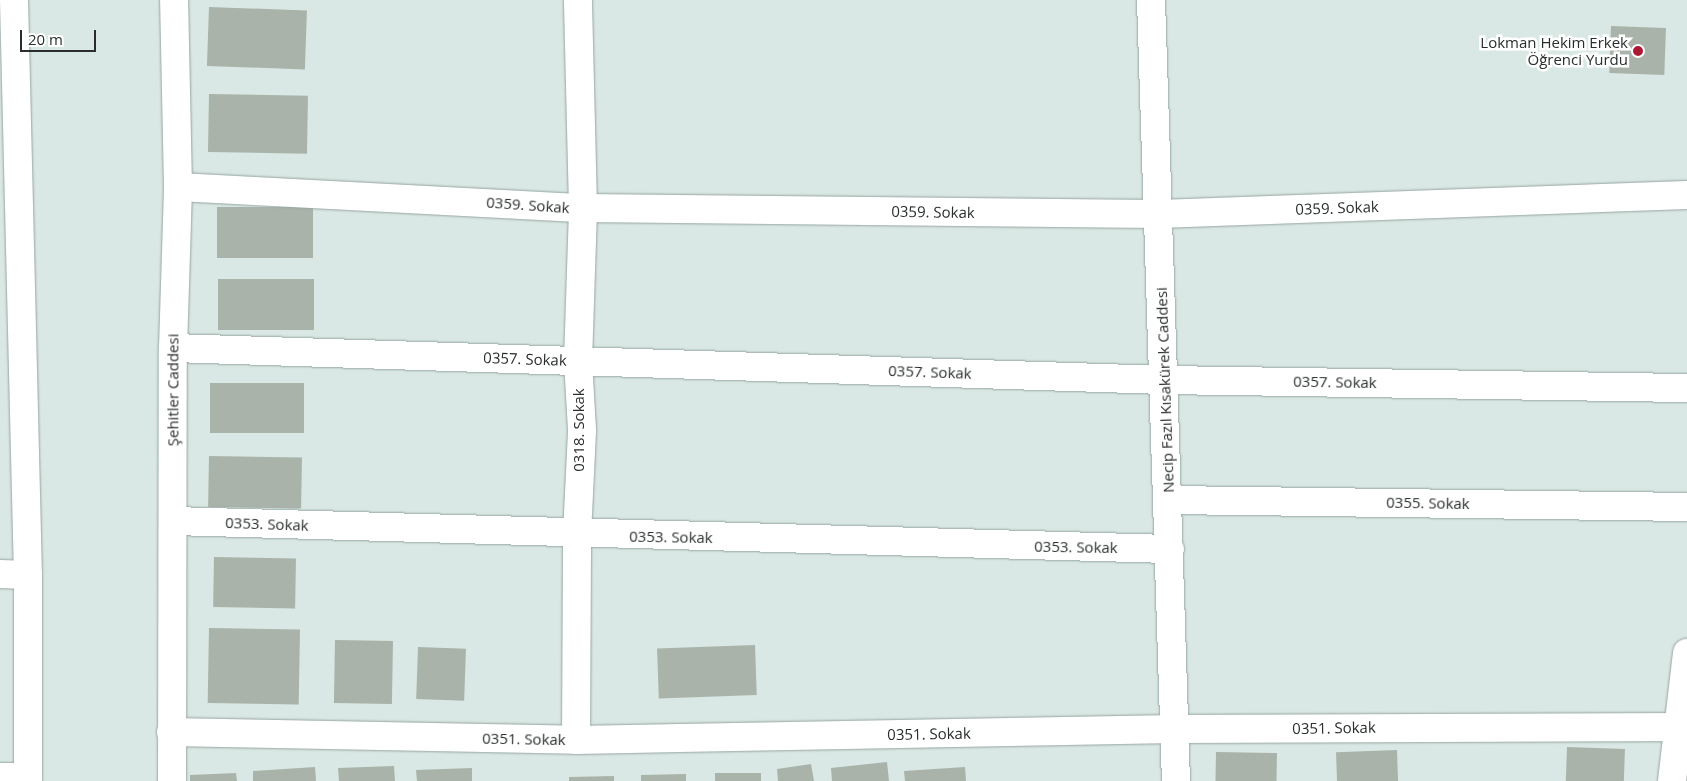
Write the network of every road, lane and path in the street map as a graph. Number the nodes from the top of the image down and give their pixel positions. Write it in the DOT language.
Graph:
graph roads {
  1 [pos="14,0"];
  2 [pos="174,0"];
  3 [pos="578,0"];
  4 [pos="1151,0"];
  5 [pos="178,187"];
  6 [pos="1687,195"];
  7 [pos="583,208"];
  8 [pos="1159,214"];
  9 [pos="10,266"];
  10 [pos="173,348"];
  11 [pos="578,361"];
  12 [pos="1164,380"];
  13 [pos="1687,388"];
  14 [pos="1169,500"];
  15 [pos="1687,507"];
  16 [pos="173,521"];
  17 [pos="577,534"];
  18 [pos="1170,549"];
  19 [pos="0,574"];
  20 [pos="28,575"];
  21 [pos="1687,653"];
  22 [pos="1683,725"];
  23 [pos="1175,730"];
  24 [pos="171,732"];
  25 [pos="576,740"];
  26 [pos="0,777"];
  27 [pos="28,779"];
  28 [pos="172,781"];
  29 [pos="1176,781"];
  30 [pos="1672,781"];
  1 -- 9 [label="street"];
  2 -- 5 [label="street, Şehitler Caddesi"];
  3 -- 7 [label="street, 0318. Sokak"];
  4 -- 8 [label="street, Necip Fazıl Kısakürek Caddesi"];
  5 -- 7 [label="street, 0359. Sokak"];
  5 -- 10 [label="street, Şehitler Caddesi"];
  6 -- 8 [label="street, 0359. Sokak"];
  7 -- 8 [label="street, 0359. Sokak"];
  7 -- 11 [label="street, 0318. Sokak"];
  8 -- 12 [label="street, Necip Fazıl Kısakürek Caddesi"];
  9 -- 20 [label="street"];
  10 -- 11 [label="street, 0357. Sokak"];
  10 -- 16 [label="street, Şehitler Caddesi"];
  11 -- 12 [label="street, 0357. Sokak"];
  11 -- 17 [label="street, 0318. Sokak"];
  12 -- 13 [label="street, 0357. Sokak"];
  12 -- 14 [label="street, Necip Fazıl Kısakürek Caddesi"];
  14 -- 15 [label="street, 0355. Sokak"];
  14 -- 18 [label="street, Necip Fazıl Kısakürek Caddesi"];
  16 -- 17 [label="street, 0353. Sokak"];
  16 -- 24 [label="street, Şehitler Caddesi"];
  17 -- 18 [label="street, 0353. Sokak"];
  17 -- 25 [label="street, 0318. Sokak"];
  18 -- 23 [label="street, Necip Fazıl Kısakürek Caddesi"];
  19 -- 20 [label="street"];
  20 -- 27 [label="street"];
  21 -- 22 [label="street"];
  22 -- 23 [label="street, 0351. Sokak"];
  22 -- 30 [label="street"];
  23 -- 25 [label="street, 0351. Sokak"];
  23 -- 29 [label="street, Necip Fazıl Kısakürek Caddesi"];
  24 -- 25 [label="street, 0351. Sokak"];
  24 -- 28 [label="street, Şehitler Caddesi"];
  26 -- 27 [label="street"];
}
